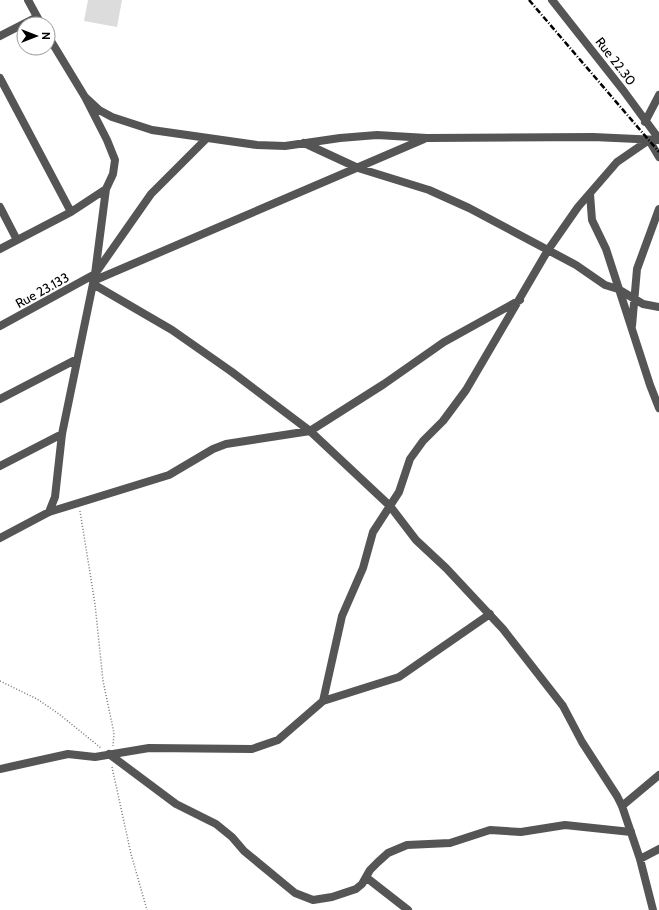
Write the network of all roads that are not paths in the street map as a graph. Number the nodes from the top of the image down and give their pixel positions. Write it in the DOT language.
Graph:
graph roads {
  1 [pos="28,0"];
  2 [pos="552,0"];
  3 [pos="37,16"];
  4 [pos="16,29"];
  5 [pos="0,36"];
  6 [pos="56,49"];
  7 [pos="0,78"];
  8 [pos="659,95"];
  9 [pos="85,97"];
  10 [pos="646,122"];
  11 [pos="427,138"];
  12 [pos="206,139"];
  13 [pos="649,140"];
  14 [pos="659,140"];
  15 [pos="304,144"];
  16 [pos="659,157"];
  17 [pos="358,168"];
  18 [pos="106,189"];
  19 [pos="590,194"];
  20 [pos="0,207"];
  21 [pos="659,209"];
  22 [pos="71,212"];
  23 [pos="17,240"];
  24 [pos="0,249"];
  25 [pos="548,250"];
  26 [pos="94,280"];
  27 [pos="618,289"];
  28 [pos="635,299"];
  29 [pos="520,300"];
  30 [pos="659,307"];
  31 [pos="0,326"];
  32 [pos="631,329"];
  33 [pos="77,359"];
  34 [pos="0,399"];
  35 [pos="659,408"];
  36 [pos="310,431"];
  37 [pos="62,434"];
  38 [pos="0,466"];
  39 [pos="390,506"];
  40 [pos="49,512"];
  41 [pos="0,538"];
  42 [pos="490,614"];
  43 [pos="323,701"];
  44 [pos="109,754"];
  45 [pos="0,769"];
  46 [pos="659,775"];
  47 [pos="622,806"];
  48 [pos="631,832"];
  49 [pos="659,849"];
  50 [pos="640,859"];
  51 [pos="367,878"];
  52 [pos="408,910"];
  53 [pos="653,910"];
  1 -- 3 [label="street"];
  2 -- 10 [label="street, Rue 22.30"];
  4 -- 5 [label="street"];
  6 -- 9 [label="street"];
  7 -- 22 [label="street"];
  8 -- 10 [label="street"];
  9 -- 12 [label="street"];
  9 -- 18 [label="street"];
  10 -- 14 [label="street, Rue 22.30"];
  11 -- 13 [label="street"];
  11 -- 15 [label="street"];
  11 -- 17 [label="street, Rue 23.133"];
  12 -- 15 [label="street"];
  12 -- 26 [label="street"];
  13 -- 14 [label="street"];
  13 -- 16 [label="street"];
  13 -- 19 [label="street"];
  15 -- 17 [label="street"];
  17 -- 25 [label="street"];
  17 -- 26 [label="street, Rue 23.133"];
  18 -- 22 [label="street"];
  18 -- 26 [label="street"];
  19 -- 25 [label="street"];
  19 -- 27 [label="street"];
  20 -- 23 [label="street"];
  21 -- 28 [label="street"];
  22 -- 23 [label="street"];
  23 -- 24 [label="street"];
  25 -- 27 [label="street"];
  25 -- 29 [label="street"];
  26 -- 31 [label="street, Rue 23.133"];
  26 -- 33 [label="street"];
  26 -- 36 [label="street"];
  27 -- 28 [label="street"];
  27 -- 32 [label="street"];
  28 -- 30 [label="street"];
  28 -- 32 [label="street"];
  29 -- 36 [label="street"];
  29 -- 39 [label="street"];
  32 -- 35 [label="street"];
  33 -- 34 [label="street"];
  33 -- 37 [label="street"];
  36 -- 39 [label="street"];
  36 -- 40 [label="street"];
  37 -- 38 [label="street"];
  37 -- 40 [label="street"];
  39 -- 42 [label="street"];
  39 -- 43 [label="street"];
  40 -- 41 [label="street"];
  42 -- 43 [label="street"];
  42 -- 47 [label="street"];
  43 -- 44 [label="street"];
  44 -- 45 [label="street"];
  44 -- 51 [label="street"];
  46 -- 47 [label="street"];
  47 -- 48 [label="street"];
  48 -- 50 [label="street"];
  48 -- 51 [label="street"];
  49 -- 50 [label="street"];
  50 -- 53 [label="street"];
  51 -- 52 [label="street"];
}
